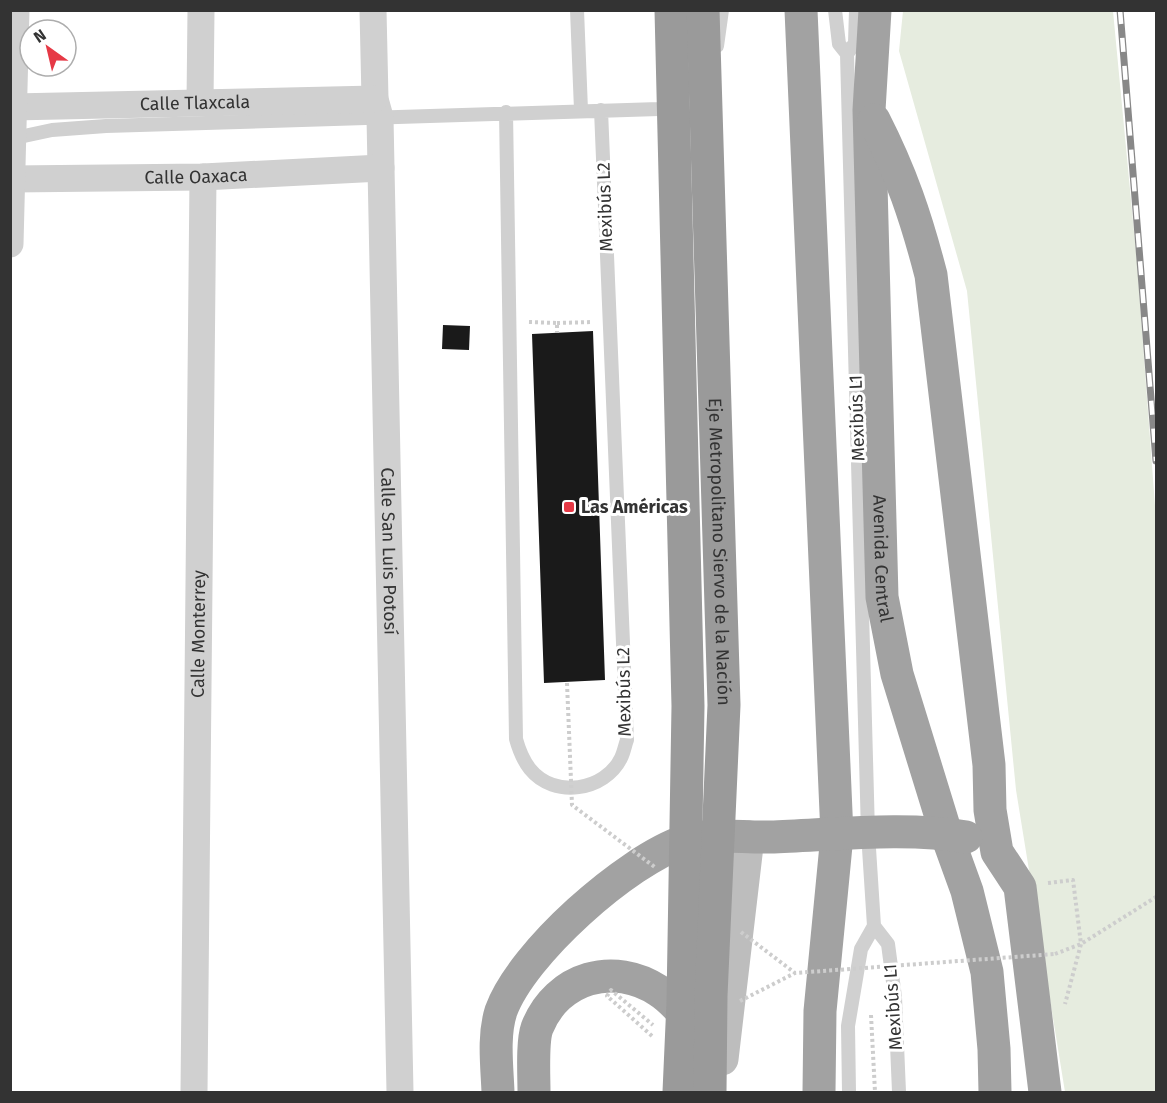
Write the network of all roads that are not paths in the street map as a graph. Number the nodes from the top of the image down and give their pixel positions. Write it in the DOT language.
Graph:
graph roads {
  1 [pos="15,10"];
  2 [pos="201,10"];
  3 [pos="373,10"];
  4 [pos="577,10"];
  5 [pos="671,10"];
  6 [pos="703,10"];
  7 [pos="723,10"];
  8 [pos="801,10"];
  9 [pos="835,10"];
  10 [pos="856,10"];
  11 [pos="875,10"];
  12 [pos="848,54"];
  13 [pos="200,102"];
  14 [pos="13,107"];
  15 [pos="377,108"];
  16 [pos="581,110"];
  17 [pos="601,110"];
  18 [pos="869,110"];
  19 [pos="506,112"];
  20 [pos="12,139"];
  21 [pos="381,168"];
  22 [pos="203,177"];
  23 [pos="12,179"];
  24 [pos="10,244"];
  25 [pos="946,833"];
  26 [pos="852,834"];
  27 [pos="748,837"];
  28 [pos="997,852"];
  29 [pos="874,926"];
  30 [pos="716,1090"];
  31 [pos="195,1092"];
  32 [pos="400,1092"];
  33 [pos="498,1092"];
  34 [pos="534,1092"];
  35 [pos="679,1092"];
  36 [pos="819,1092"];
  37 [pos="849,1092"];
  38 [pos="899,1092"];
  39 [pos="995,1092"];
  40 [pos="1045,1092"];
  1 -- 14 [label="street"];
  2 -- 13 [label="street"];
  3 -- 15 [label="street, Calle San Luis Potosí"];
  4 -- 16 [label="lane"];
  5 -- 35 [label="highway, Eje Metropolitano Siervo de la Nación, bridge"];
  6 -- 30 [label="highway, Eje Metropolitano Siervo de la Nación, bridge"];
  7 -- 17 [label="lane"];
  8 -- 26 [label="highway"];
  9 -- 12 [label="lane, Mexibús L1"];
  10 -- 12 [label="lane, Mexibús L1"];
  11 -- 18 [label="highway, Avenida Central"];
  12 -- 26 [label="lane, Mexibús L1"];
  13 -- 14 [label="street, Calle Tlaxcala"];
  13 -- 15 [label="street, Calle Tlaxcala"];
  14 -- 20 [label="street"];
  15 -- 19 [label="lane"];
  15 -- 20 [label="lane"];
  15 -- 21 [label="street, Calle San Luis Potosí"];
  16 -- 17 [label="lane"];
  16 -- 19 [label="lane"];
  17 -- 19 [label="lane, Mexibús L2"];
  18 -- 25 [label="highway, Avenida Central"];
  18 -- 28 [label="highway"];
  20 -- 23 [label="street"];
  21 -- 22 [label="street, Calle Oaxaca"];
  21 -- 32 [label="street, Calle San Luis Potosí"];
  22 -- 23 [label="street, Calle Oaxaca"];
  22 -- 31 [label="street, Calle Monterrey"];
  23 -- 24 [label="street"];
  25 -- 26 [label="highway"];
  25 -- 28 [label="highway"];
  25 -- 39 [label="highway, Avenida Central"];
  26 -- 27 [label="highway"];
  26 -- 29 [label="lane, Mexibús L1"];
  26 -- 36 [label="highway"];
  27 -- 30 [label="main road"];
  27 -- 33 [label="highway"];
  28 -- 40 [label="highway"];
  29 -- 37 [label="lane, Mexibús L1"];
  29 -- 38 [label="lane, Mexibús L1"];
  30 -- 34 [label="highway, bridge"];
}
